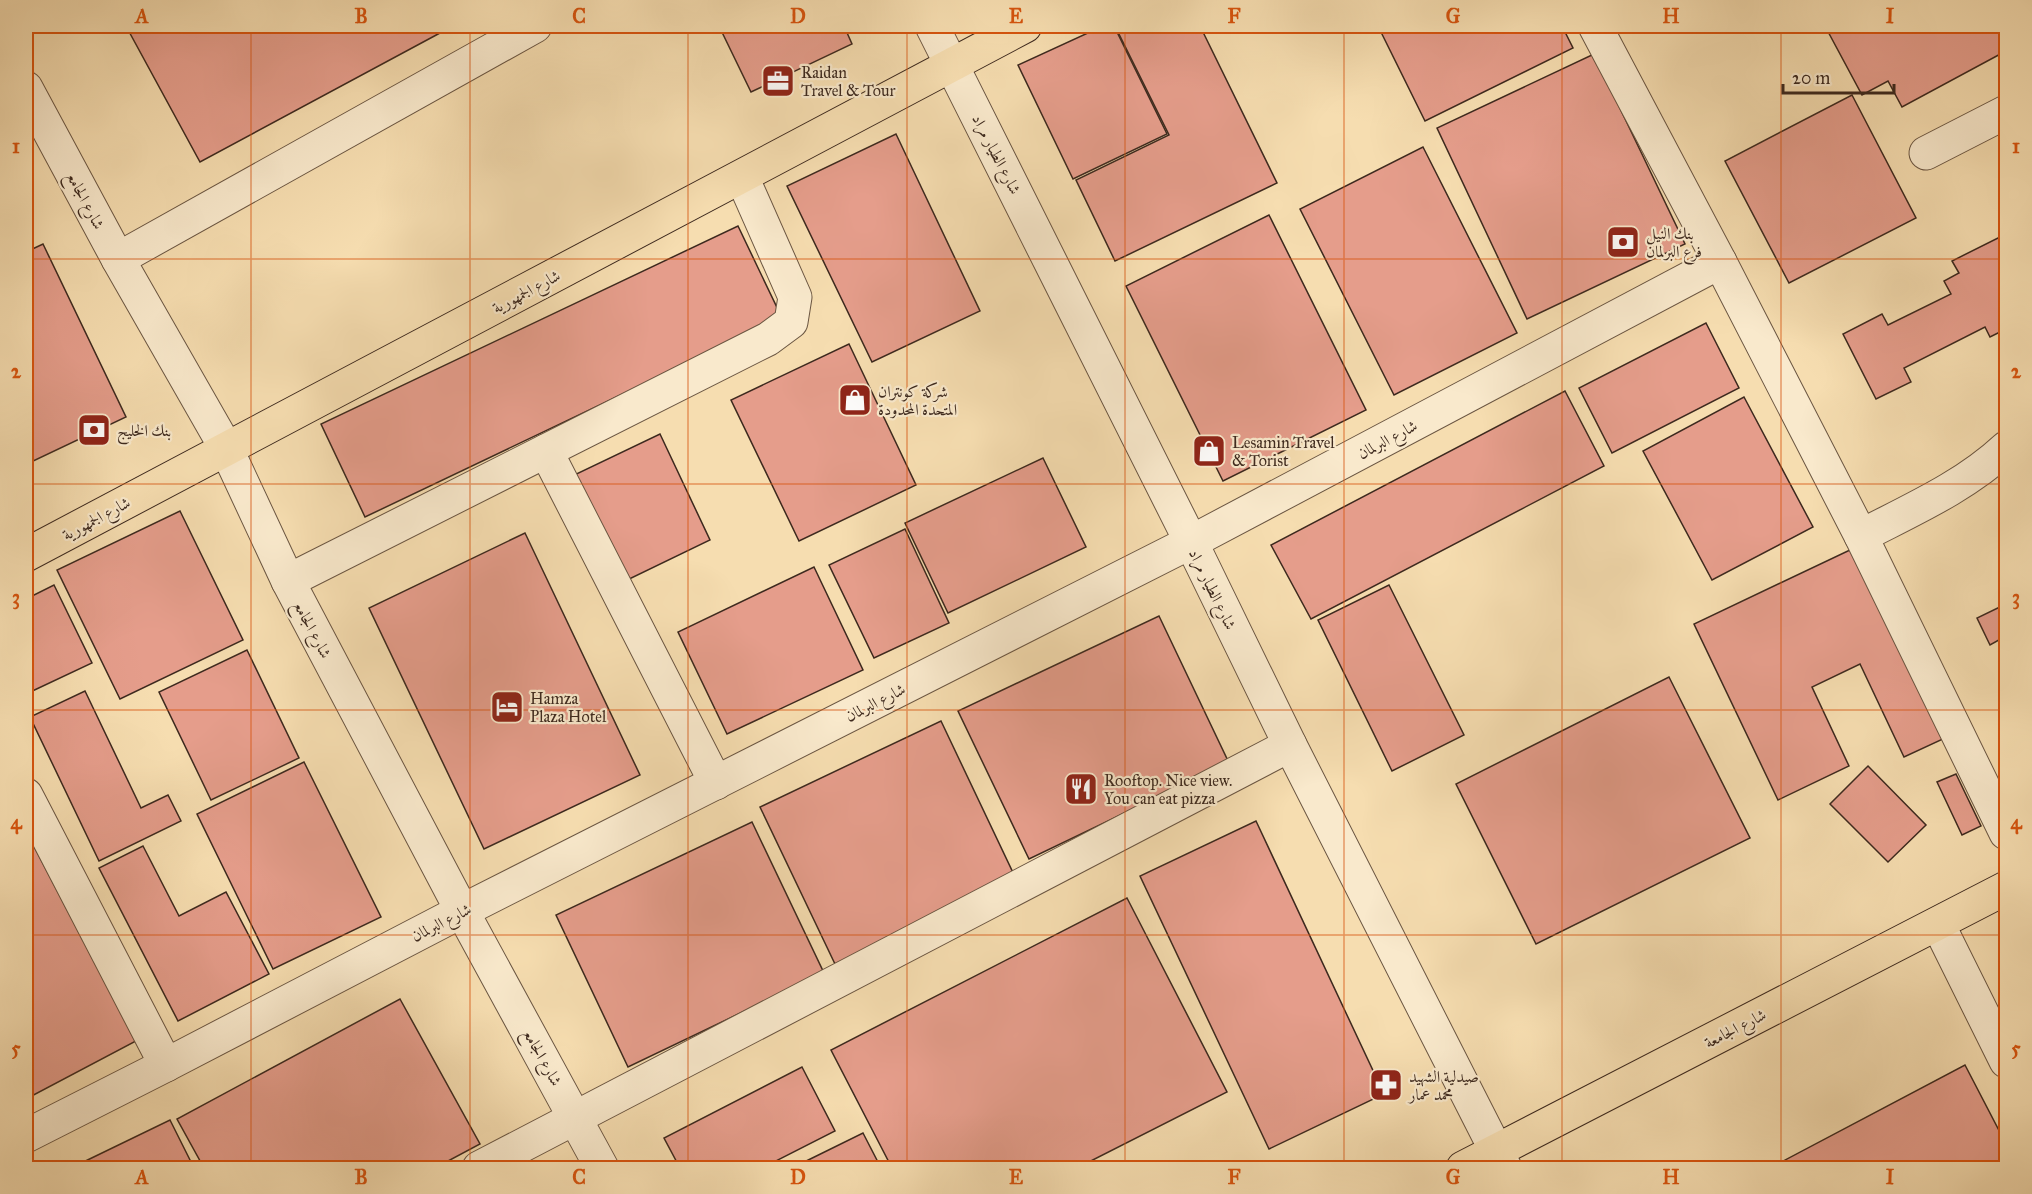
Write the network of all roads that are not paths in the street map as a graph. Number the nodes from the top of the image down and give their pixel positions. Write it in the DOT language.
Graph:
graph roads {
  1 [pos="535,26"];
  2 [pos="932,26"];
  3 [pos="1025,26"];
  4 [pos="1595,26"];
  5 [pos="952,63"];
  6 [pos="26,88"];
  7 [pos="2007,112"];
  8 [pos="1926,153"];
  9 [pos="742,177"];
  10 [pos="118,259"];
  11 [pos="1720,262"];
  12 [pos="226,448"];
  13 [pos="2007,448"];
  14 [pos="546,451"];
  15 [pos="1861,536"];
  16 [pos="1191,542"];
  17 [pos="26,555"];
  18 [pos="288,581"];
  19 [pos="1290,745"];
  20 [pos="716,783"];
  21 [pos="26,795"];
  22 [pos="2007,833"];
  23 [pos="2007,888"];
  24 [pos="462,911"];
  25 [pos="1938,924"];
  26 [pos="2007,1061"];
  27 [pos="166,1065"];
  28 [pos="576,1118"];
  29 [pos="26,1136"];
  30 [pos="1501,1160"];
  31 [pos="479,1168"];
  32 [pos="602,1168"];
  33 [pos="1463,1168"];
  1 -- 10 [label="street"];
  2 -- 5 [label="street, شارع الطيار مراد"];
  3 -- 5 [label="main road, شارع الجمهورية"];
  4 -- 11 [label="street"];
  5 -- 9 [label="main road, شارع الجمهورية"];
  5 -- 16 [label="street, شارع الطيار مراد"];
  6 -- 10 [label="street, شارع الجامع"];
  7 -- 8 [label="street"];
  9 -- 12 [label="main road, شارع الجمهورية"];
  9 -- 14 [label="street"];
  10 -- 12 [label="street, شارع الجامع"];
  11 -- 15 [label="street"];
  11 -- 16 [label="street, شارع البرلمان"];
  12 -- 17 [label="main road, شارع الجمهورية"];
  12 -- 18 [label="street, شارع الجامع"];
  13 -- 15 [label="street"];
  14 -- 18 [label="street"];
  14 -- 20 [label="street"];
  15 -- 22 [label="street"];
  16 -- 19 [label="street, شارع الطيار مراد"];
  16 -- 20 [label="street, شارع البرلمان"];
  18 -- 24 [label="street, شارع الجامع"];
  19 -- 28 [label="street"];
  19 -- 30 [label="street, شارع الطيار مراد"];
  20 -- 24 [label="street, شارع البرلمان"];
  21 -- 27 [label="street"];
  23 -- 25 [label="main road, شارع الجامعة"];
  24 -- 27 [label="street, شارع البرلمان"];
  24 -- 28 [label="street, شارع الجامع"];
  25 -- 26 [label="street"];
  25 -- 30 [label="main road, شارع الجامعة"];
  27 -- 29 [label="street, شارع البرلمان"];
  28 -- 31 [label="street"];
  28 -- 32 [label="street, شارع الجامع"];
  30 -- 33 [label="main road, شارع الجامعة"];
}
